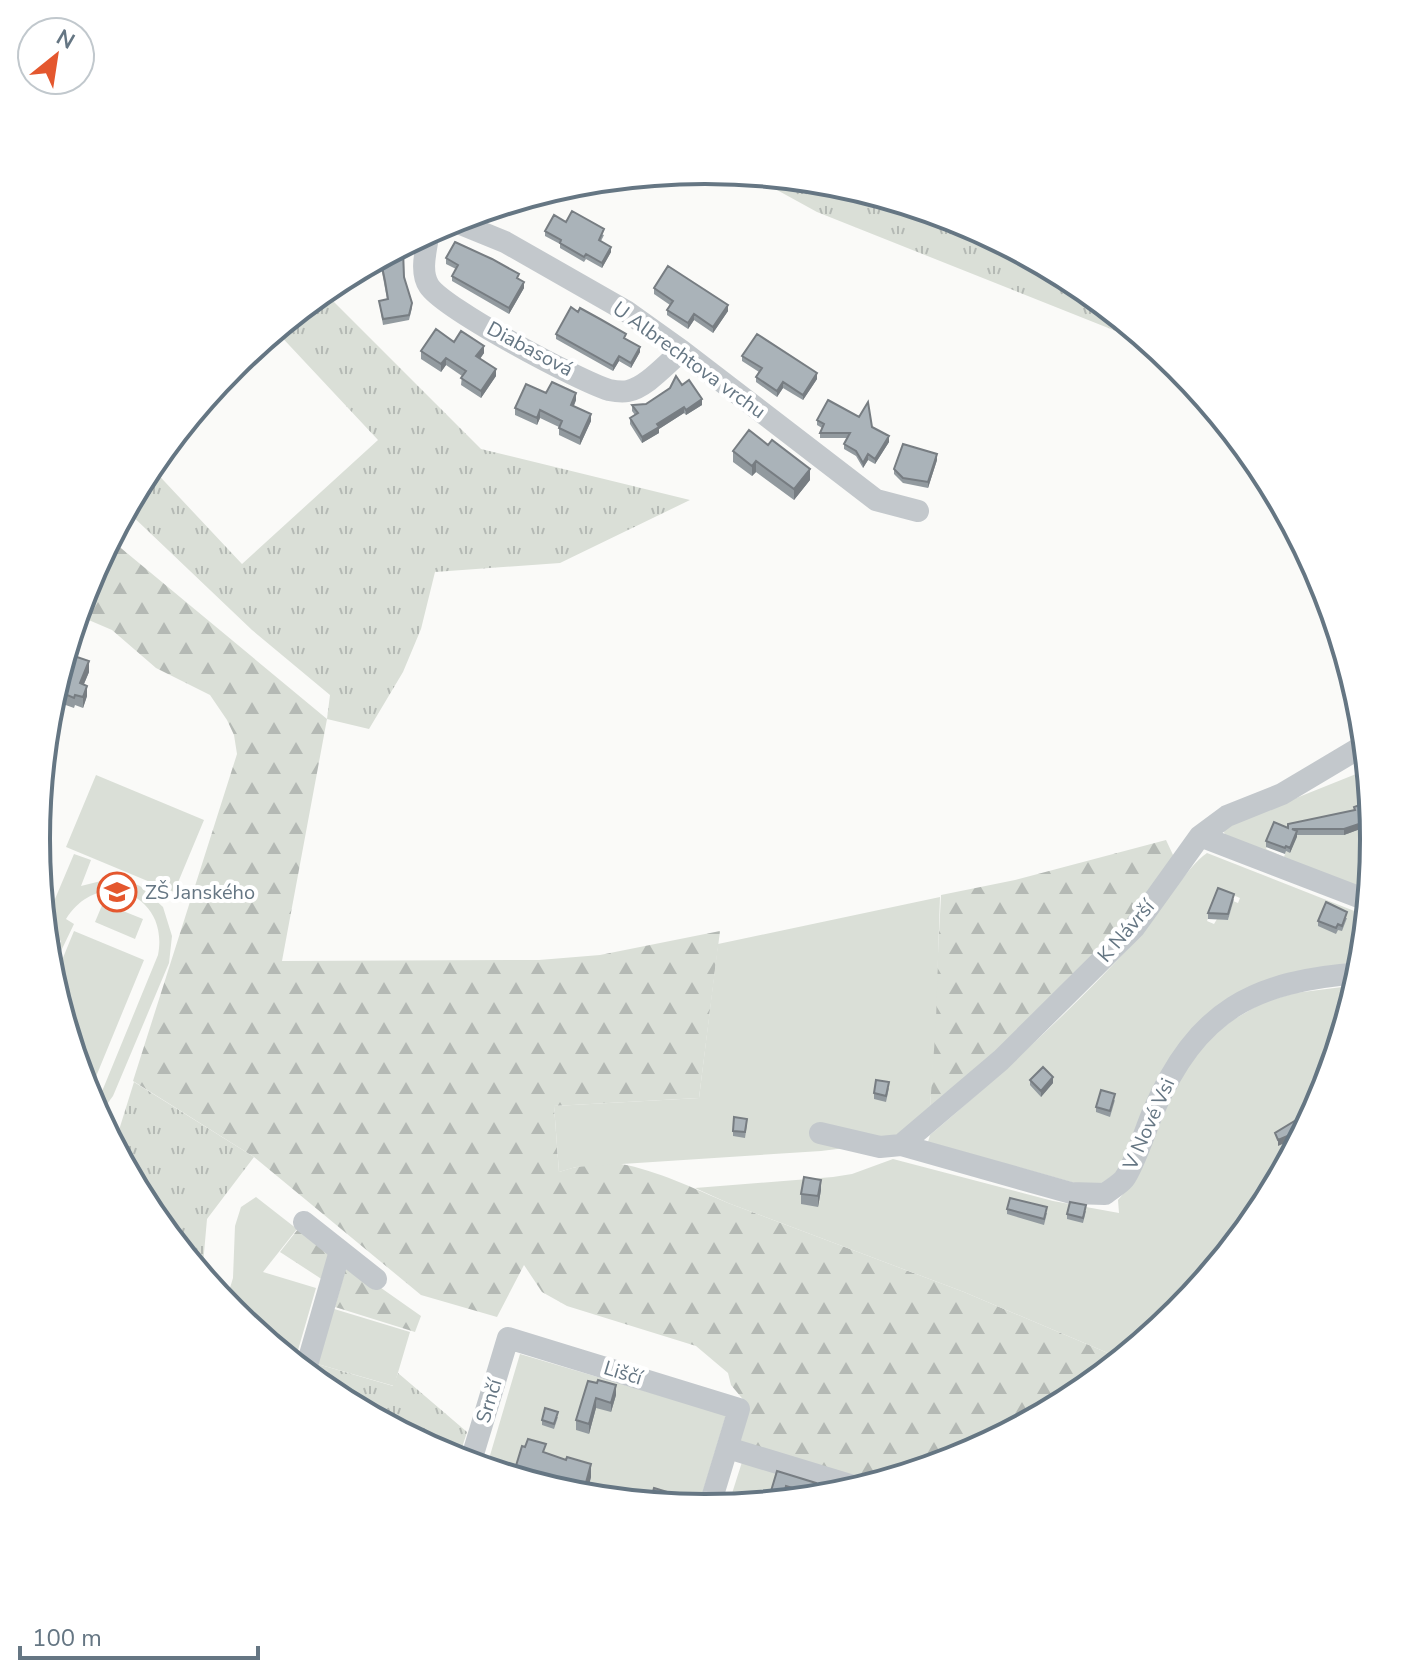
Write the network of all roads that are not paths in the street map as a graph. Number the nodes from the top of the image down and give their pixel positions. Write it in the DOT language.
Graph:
graph roads {
  1 [pos="470,228"];
  2 [pos="427,246"];
  3 [pos="682,351"];
  4 [pos="918,511"];
  5 [pos="1355,751"];
  6 [pos="1200,836"];
  7 [pos="1358,897"];
  8 [pos="1346,975"];
  9 [pos="820,1133"];
  10 [pos="901,1145"];
  11 [pos="304,1222"];
  12 [pos="340,1251"];
  13 [pos="376,1279"];
  14 [pos="508,1338"];
  15 [pos="308,1361"];
  16 [pos="728,1448"];
  17 [pos="474,1452"];
  18 [pos="837,1481"];
  19 [pos="713,1494"];
  1 -- 3 [label="street, U Albrechtova vrchu"];
  2 -- 3 [label="street, Diabasová"];
  3 -- 4 [label="street, U Albrechtova vrchu"];
  5 -- 6 [label="street, K Návrší"];
  6 -- 7 [label="street"];
  6 -- 10 [label="street, K Návrší"];
  8 -- 10 [label="street, V Nové Vsi"];
  9 -- 10 [label="street, V Nové Vsi"];
  11 -- 12 [label="street"];
  12 -- 13 [label="street"];
  12 -- 15 [label="street"];
  14 -- 16 [label="street, Liščí"];
  14 -- 17 [label="street, Srnčí"];
  16 -- 18 [label="street"];
  16 -- 19 [label="street"];
}
